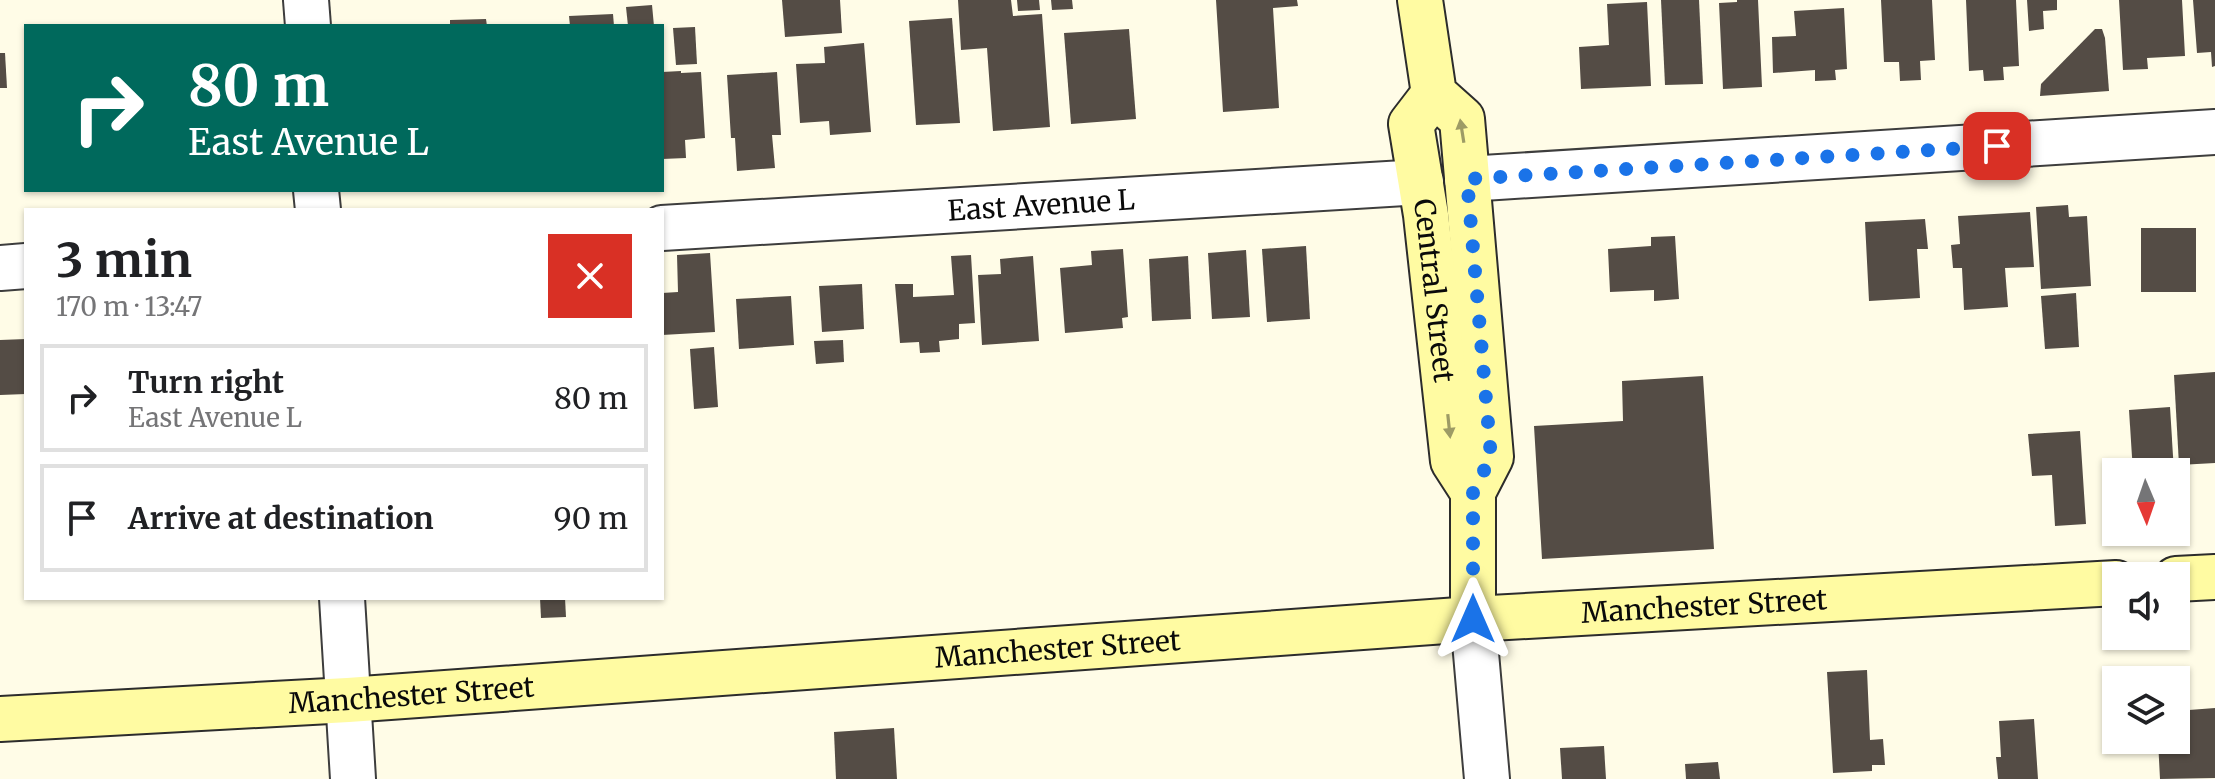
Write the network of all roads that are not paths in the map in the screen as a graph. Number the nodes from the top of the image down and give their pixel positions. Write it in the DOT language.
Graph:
graph roads {
  1 [pos="306,0"];
  2 [pos="1405,0"];
  3 [pos="1420,0"];
  4 [pos="1432,0"];
  5 [pos="308,24"];
  6 [pos="1431,73"];
  7 [pos="2215,132"];
  8 [pos="1467,179"];
  9 [pos="1421,182"];
  10 [pos="664,228"];
  11 [pos="24,266"];
  12 [pos="0,268"];
  13 [pos="1473,492"];
  14 [pos="2215,577"];
  15 [pos="2190,578"];
  16 [pos="2102,584"];
  17 [pos="342,600"];
  18 [pos="1473,619"];
  19 [pos="348,700"];
  20 [pos="0,719"];
  21 [pos="353,779"];
  22 [pos="1487,779"];
  1 -- 5 [label="street"];
  2 -- 6 [label="main road"];
  3 -- 6 [label="main road"];
  4 -- 6 [label="main road"];
  8 -- 6 [label="main road, Central Street, one-way"];
  6 -- 9 [label="main road, Central Street"];
  7 -- 8 [label="street"];
  8 -- 13 [label="main road, Central Street"];
  9 -- 10 [label="street, East Avenue L"];
  9 -- 13 [label="main road, Central Street, one-way"];
  11 -- 12 [label="street"];
  13 -- 18 [label="main road, Central Street"];
  14 -- 15 [label="main road"];
  16 -- 18 [label="main road, Manchester Street"];
  17 -- 19 [label="street"];
  18 -- 19 [label="main road, Manchester Street"];
  18 -- 22 [label="street, Central Street"];
  19 -- 20 [label="main road, Manchester Street"];
  19 -- 21 [label="street"];
}
